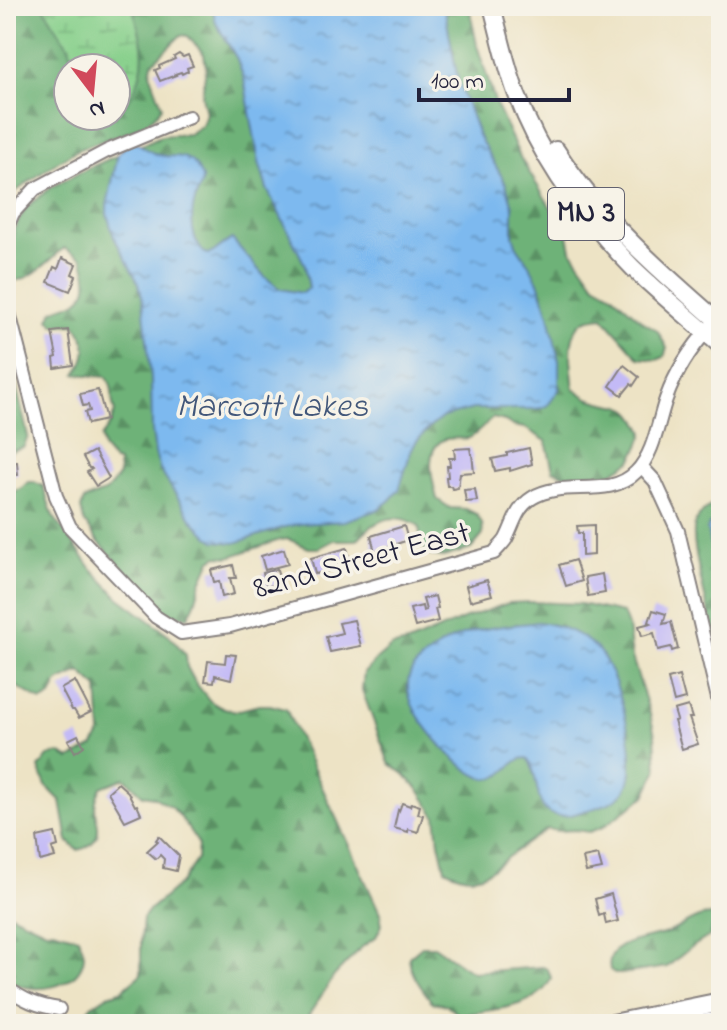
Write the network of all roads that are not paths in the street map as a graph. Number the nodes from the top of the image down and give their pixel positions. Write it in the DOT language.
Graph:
graph roads {
  1 [pos="492,6"];
  2 [pos="189,117"];
  3 [pos="6,229"];
  4 [pos="6,301"];
  5 [pos="714,325"];
  6 [pos="721,346"];
  7 [pos="642,467"];
  8 [pos="721,711"];
  9 [pos="6,987"];
  10 [pos="721,1002"];
  11 [pos="59,1009"];
  12 [pos="721,1022"];
  13 [pos="613,1024"];
  14 [pos="697,1024"];
  1 -- 5 [label="main road, MN 3"];
  2 -- 3 [label="street"];
  4 -- 7 [label="street, 82nd Street East"];
  5 -- 6 [label="main road, MN 3"];
  5 -- 7 [label="street"];
  7 -- 8 [label="street"];
  9 -- 11 [label="street"];
  10 -- 13 [label="highway"];
  12 -- 14 [label="highway"];
}
